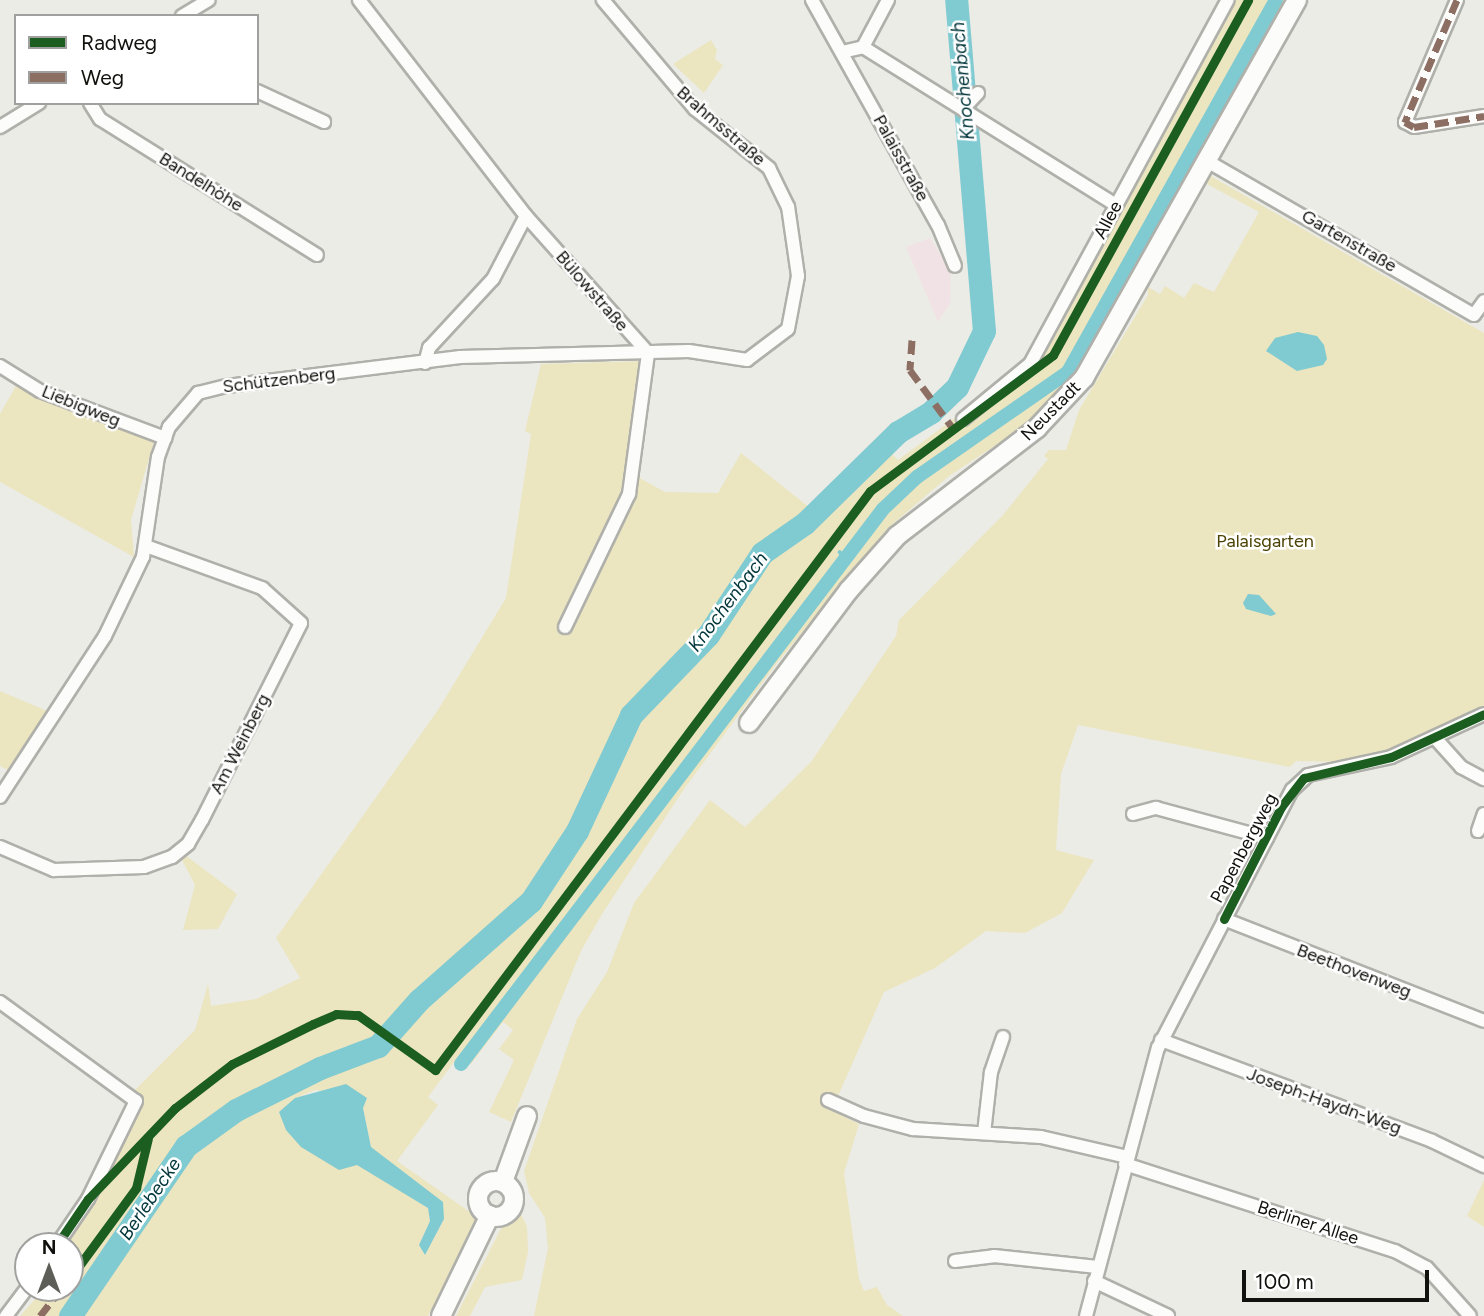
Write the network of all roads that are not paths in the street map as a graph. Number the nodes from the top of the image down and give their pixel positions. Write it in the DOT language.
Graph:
graph roads {
  1 [pos="209,0"];
  2 [pos="359,0"];
  3 [pos="603,0"];
  4 [pos="813,0"];
  5 [pos="888,0"];
  6 [pos="1228,0"];
  7 [pos="1297,0"];
  8 [pos="1457,0"];
  9 [pos="185,14"];
  10 [pos="863,47"];
  11 [pos="842,52"];
  12 [pos="259,92"];
  13 [pos="978,93"];
  14 [pos="35,105"];
  15 [pos="91,105"];
  16 [pos="963,108"];
  17 [pos="1479,117"];
  18 [pos="324,122"];
  19 [pos="0,127"];
  20 [pos="1207,160"];
  21 [pos="1116,205"];
  22 [pos="526,216"];
  23 [pos="317,255"];
  24 [pos="955,266"];
  25 [pos="1484,301"];
  26 [pos="648,353"];
  27 [pos="425,363"];
  28 [pos="0,366"];
  29 [pos="963,419"];
  30 [pos="165,438"];
  31 [pos="146,546"];
  32 [pos="565,627"];
  33 [pos="1484,714"];
  34 [pos="749,723"];
  35 [pos="1436,739"];
  36 [pos="1484,779"];
  37 [pos="0,797"];
  38 [pos="1133,814"];
  39 [pos="1484,814"];
  40 [pos="1478,831"];
  41 [pos="1267,838"];
  42 [pos="0,847"];
  43 [pos="1224,919"];
  44 [pos="0,1002"];
  45 [pos="1484,1021"];
  46 [pos="1003,1037"];
  47 [pos="1161,1040"];
  48 [pos="828,1100"];
  49 [pos="527,1116"];
  50 [pos="985,1133"];
  51 [pos="1126,1161"];
  52 [pos="1484,1166"];
  53 [pos="503,1182"];
  54 [pos="490,1215"];
  55 [pos="66,1232"];
  56 [pos="955,1261"];
  57 [pos="1097,1267"];
  58 [pos="1094,1281"];
  59 [pos="17,1302"];
  60 [pos="6,1316"];
  61 [pos="441,1316"];
  62 [pos="1086,1316"];
  63 [pos="1168,1316"];
  64 [pos="1470,1316"];
  1 -- 9 [label="street"];
  2 -- 22 [label="street, Bülowstraße"];
  3 -- 26 [label="street, Brahmsstraße"];
  4 -- 11 [label="street, Palaisstraße"];
  5 -- 10 [label="street"];
  6 -- 21 [label="street, Allee"];
  7 -- 20 [label="main road, Neustadt"];
  8 -- 17 [label="street"];
  10 -- 11 [label="street"];
  10 -- 16 [label="street"];
  11 -- 24 [label="street, Palaisstraße"];
  12 -- 18 [label="street"];
  13 -- 16 [label="street"];
  14 -- 19 [label="street"];
  15 -- 23 [label="street, Bandelhöhe"];
  16 -- 21 [label="street"];
  20 -- 25 [label="street, Gartenstraße"];
  20 -- 34 [label="main road, Neustadt"];
  21 -- 29 [label="street, Allee"];
  22 -- 26 [label="street, Bülowstraße"];
  22 -- 27 [label="street"];
  26 -- 27 [label="street, Schützenberg"];
  26 -- 32 [label="street"];
  27 -- 30 [label="street, Schützenberg"];
  28 -- 30 [label="street, Liebigweg"];
  30 -- 31 [label="street, Schützenberg"];
  31 -- 37 [label="street, Schützenberg"];
  31 -- 42 [label="street, Am Weinberg"];
  33 -- 35 [label="street, Papenbergweg"];
  35 -- 36 [label="street"];
  35 -- 41 [label="street, Papenbergweg"];
  38 -- 41 [label="street"];
  39 -- 40 [label="street"];
  41 -- 43 [label="street, Papenbergweg"];
  43 -- 45 [label="street, Beethovenweg"];
  43 -- 47 [label="street, Papenbergweg"];
  44 -- 55 [label="street"];
  46 -- 50 [label="street"];
  47 -- 51 [label="street, Papenbergweg"];
  47 -- 52 [label="street, Joseph-Haydn-Weg"];
  48 -- 50 [label="street, Berliner Allee"];
  49 -- 53 [label="main road"];
  50 -- 51 [label="street, Berliner Allee"];
  51 -- 57 [label="street, Papenbergweg"];
  51 -- 64 [label="street, Berliner Allee"];
  53 -- 54 [label="main road"];
  53 -- 54 [label="main road"];
  54 -- 61 [label="main road"];
  56 -- 57 [label="street"];
  57 -- 58 [label="street, Papenbergweg"];
  58 -- 62 [label="street, Papenbergweg"];
  58 -- 63 [label="street"];
  59 -- 60 [label="street"];
}
